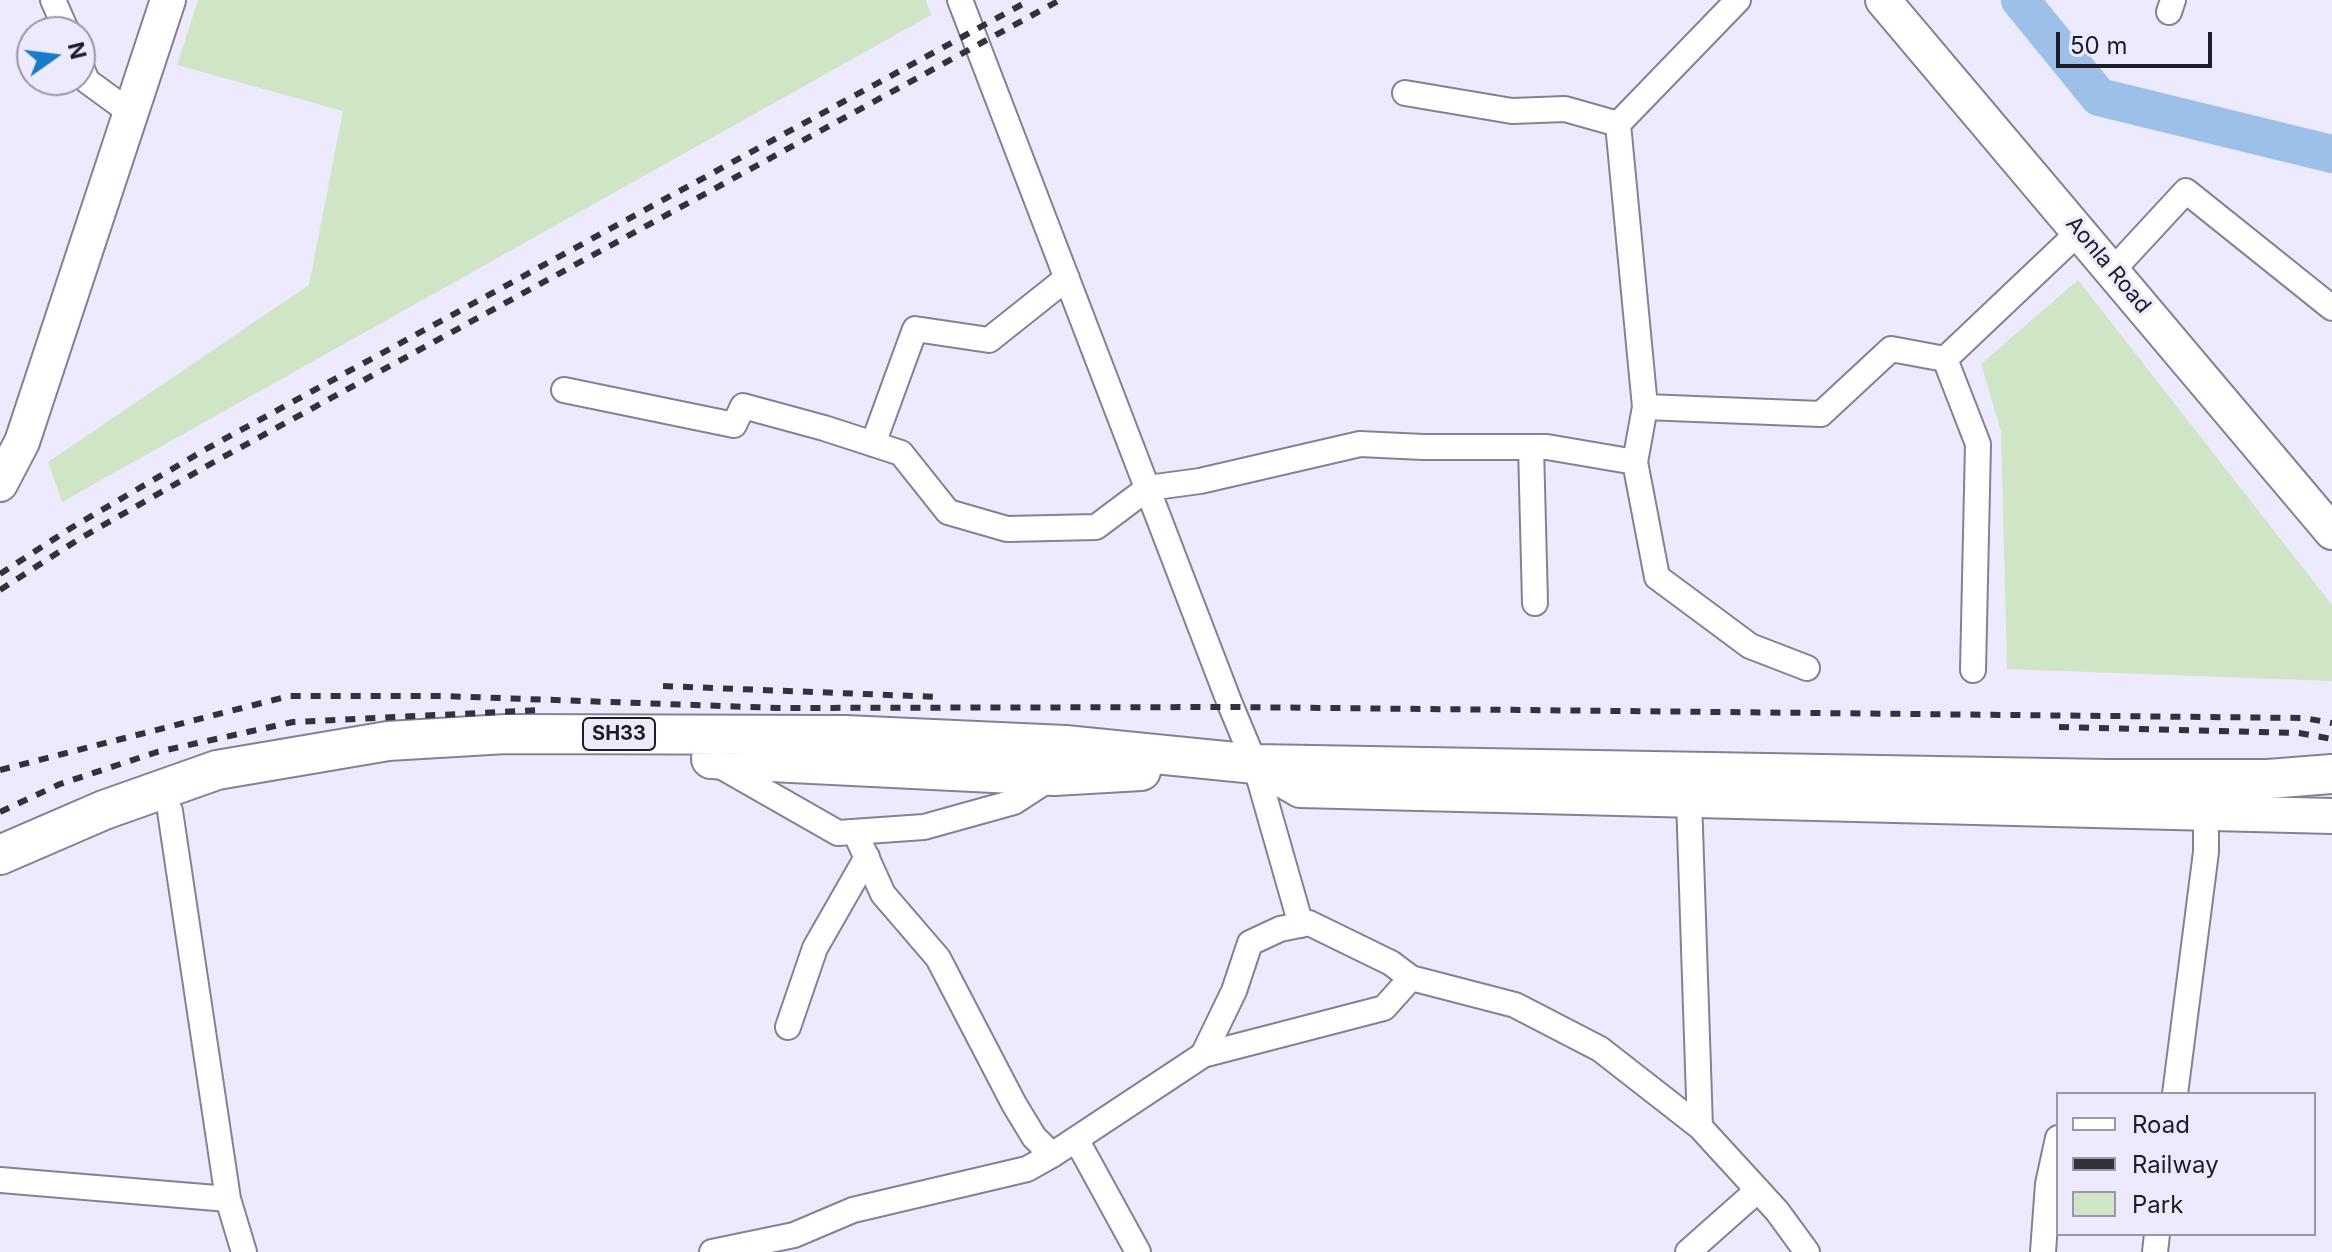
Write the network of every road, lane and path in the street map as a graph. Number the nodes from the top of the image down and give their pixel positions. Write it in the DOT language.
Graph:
graph roads {
  1 [pos="168,0"];
  2 [pos="960,0"];
  3 [pos="1738,0"];
  4 [pos="1883,0"];
  5 [pos="96,88"];
  6 [pos="1405,93"];
  7 [pos="131,113"];
  8 [pos="1618,124"];
  9 [pos="2080,231"];
  10 [pos="2113,270"];
  11 [pos="1067,278"];
  12 [pos="2332,308"];
  13 [pos="1945,359"];
  14 [pos="564,390"];
  15 [pos="1645,407"];
  16 [pos="873,444"];
  17 [pos="1531,447"];
  18 [pos="1635,462"];
  19 [pos="0,484"];
  20 [pos="1148,488"];
  21 [pos="2332,532"];
  22 [pos="1535,603"];
  23 [pos="1807,668"];
  24 [pos="1973,670"];
  25 [pos="708,758"];
  26 [pos="1255,764"];
  27 [pos="2332,774"];
  28 [pos="1054,776"];
  29 [pos="1689,799"];
  30 [pos="170,811"];
  31 [pos="2206,811"];
  32 [pos="2332,816"];
  33 [pos="855,832"];
  34 [pos="0,855"];
  35 [pos="867,857"];
  36 [pos="0,879"];
  37 [pos="1301,925"];
  38 [pos="1411,978"];
  39 [pos="788,1027"];
  40 [pos="1203,1055"];
  41 [pos="2175,1092"];
  42 [pos="1700,1127"];
  43 [pos="1076,1139"];
  44 [pos="2056,1147"];
  45 [pos="1052,1155"];
  46 [pos="0,1180"];
  47 [pos="1758,1190"];
  48 [pos="228,1199"];
  49 [pos="757,1247"];
  50 [pos="244,1252"];
  51 [pos="712,1252"];
  52 [pos="1138,1252"];
  53 [pos="1688,1252"];
  54 [pos="1807,1252"];
  55 [pos="2043,1252"];
  1 -- 7 [label="street"];
  2 -- 11 [label="street"];
  3 -- 8 [label="street"];
  4 -- 9 [label="street, Aonla Road"];
  5 -- 7 [label="street"];
  6 -- 8 [label="street"];
  7 -- 19 [label="street"];
  8 -- 15 [label="street"];
  9 -- 10 [label="street, Aonla Road"];
  9 -- 13 [label="street"];
  10 -- 12 [label="street"];
  10 -- 21 [label="street, Aonla Road"];
  11 -- 16 [label="street"];
  11 -- 20 [label="street"];
  13 -- 15 [label="street"];
  13 -- 24 [label="street"];
  14 -- 16 [label="street"];
  15 -- 18 [label="street"];
  16 -- 20 [label="street"];
  17 -- 18 [label="street"];
  17 -- 20 [label="street"];
  17 -- 22 [label="street"];
  18 -- 23 [label="street"];
  20 -- 26 [label="street"];
  25 -- 28 [label="main road, SH33"];
  25 -- 30 [label="main road, SH33"];
  25 -- 33 [label="street"];
  26 -- 27 [label="main road"];
  26 -- 28 [label="main road, SH33"];
  26 -- 29 [label="street"];
  26 -- 34 [label="main road, SH33"];
  26 -- 37 [label="street"];
  28 -- 33 [label="street"];
  29 -- 31 [label="street"];
  29 -- 42 [label="street"];
  30 -- 36 [label="main road, SH33"];
  30 -- 48 [label="street"];
  31 -- 32 [label="street"];
  31 -- 41 [label="street"];
  33 -- 35 [label="street"];
  35 -- 39 [label="street"];
  35 -- 45 [label="street"];
  37 -- 38 [label="street"];
  37 -- 40 [label="street"];
  38 -- 40 [label="street"];
  38 -- 42 [label="street"];
  40 -- 43 [label="street"];
  42 -- 47 [label="street"];
  43 -- 45 [label="street"];
  43 -- 52 [label="street"];
  44 -- 55 [label="street"];
  45 -- 49 [label="street"];
  46 -- 48 [label="street"];
  47 -- 53 [label="street"];
  47 -- 54 [label="street"];
  48 -- 50 [label="street"];
  49 -- 51 [label="street"];
}
